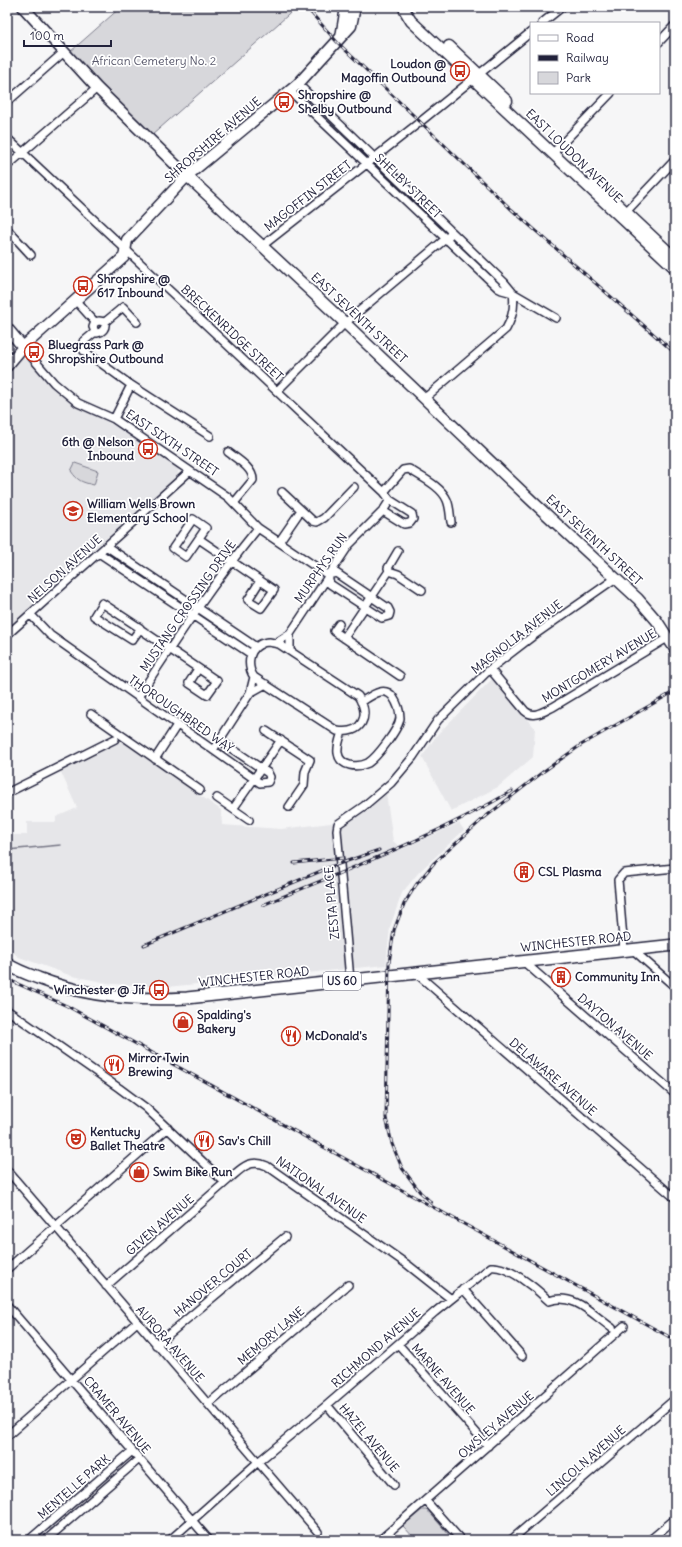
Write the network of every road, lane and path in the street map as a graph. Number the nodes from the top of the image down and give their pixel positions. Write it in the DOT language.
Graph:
graph roads {
  1 [pos="23,7"];
  2 [pos="346,7"];
  3 [pos="355,7"];
  4 [pos="562,7"];
  5 [pos="405,8"];
  6 [pos="543,22"];
  7 [pos="675,25"];
  8 [pos="530,33"];
  9 [pos="341,37"];
  10 [pos="660,41"];
  11 [pos="64,52"];
  12 [pos="476,76"];
  13 [pos="97,88"];
  14 [pos="294,88"];
  15 [pos="610,94"];
  16 [pos="7,102"];
  17 [pos="7,138"];
  18 [pos="555,151"];
  19 [pos="22,153"];
  20 [pos="371,160"];
  21 [pos="675,160"];
  22 [pos="7,166"];
  23 [pos="187,176"];
  24 [pos="623,215"];
  25 [pos="7,229"];
  26 [pos="453,233"];
  27 [pos="447,238"];
  28 [pos="262,246"];
  29 [pos="126,249"];
  30 [pos="31,256"];
  31 [pos="675,258"];
  32 [pos="675,268"];
  33 [pos="513,293"];
  34 [pos="76,300"];
  35 [pos="556,318"];
  36 [pos="95,322"];
  37 [pos="105,322"];
  38 [pos="137,322"];
  39 [pos="345,323"];
  40 [pos="7,328"];
  41 [pos="95,332"];
  42 [pos="23,348"];
  43 [pos="7,366"];
  44 [pos="131,385"];
  45 [pos="277,391"];
  46 [pos="425,398"];
  47 [pos="114,419"];
  48 [pos="210,436"];
  49 [pos="228,452"];
  50 [pos="190,470"];
  51 [pos="354,487"];
  52 [pos="282,492"];
  53 [pos="384,492"];
  54 [pos="390,500"];
  55 [pos="234,503"];
  56 [pos="301,510"];
  57 [pos="383,510"];
  58 [pos="451,522"];
  59 [pos="258,528"];
  60 [pos="199,539"];
  61 [pos="279,542"];
  62 [pos="106,546"];
  63 [pos="398,551"];
  64 [pos="99,553"];
  65 [pos="231,561"];
  66 [pos="389,571"];
  67 [pos="328,575"];
  68 [pos="616,578"];
  69 [pos="260,581"];
  70 [pos="422,590"];
  71 [pos="372,597"];
  72 [pos="365,607"];
  73 [pos="197,608"];
  74 [pos="30,614"];
  75 [pos="192,615"];
  76 [pos="339,624"];
  77 [pos="140,628"];
  78 [pos="290,634"];
  79 [pos="7,635"];
  80 [pos="669,637"];
  81 [pos="344,638"];
  82 [pos="280,645"];
  83 [pos="256,647"];
  84 [pos="170,649"];
  85 [pos="675,649"];
  86 [pos="290,651"];
  87 [pos="251,654"];
  88 [pos="198,669"];
  89 [pos="490,669"];
  90 [pos="400,676"];
  91 [pos="260,680"];
  92 [pos="250,694"];
  93 [pos="138,697"];
  94 [pos="361,702"];
  95 [pos="91,714"];
  96 [pos="178,725"];
  97 [pos="266,730"];
  98 [pos="342,732"];
  99 [pos="115,739"];
  100 [pos="219,740"];
  101 [pos="281,740"];
  102 [pos="212,750"];
  103 [pos="155,759"];
  104 [pos="261,768"];
  105 [pos="254,779"];
  106 [pos="200,790"];
  107 [pos="7,793"];
  108 [pos="217,798"];
  109 [pos="289,807"];
  110 [pos="233,809"];
  111 [pos="249,820"];
  112 [pos="338,824"];
  113 [pos="675,868"];
  114 [pos="675,945"];
  115 [pos="628,949"];
  116 [pos="523,961"];
  117 [pos="9,969"];
  118 [pos="416,973"];
  119 [pos="350,980"];
  120 [pos="675,987"];
  121 [pos="7,1010"];
  122 [pos="675,1094"];
  123 [pos="168,1128"];
  124 [pos="7,1170"];
  125 [pos="228,1180"];
  126 [pos="675,1198"];
  127 [pos="56,1226"];
  128 [pos="285,1237"];
  129 [pos="7,1269"];
  130 [pos="348,1285"];
  131 [pos="106,1286"];
  132 [pos="463,1289"];
  133 [pos="451,1298"];
  134 [pos="7,1305"];
  135 [pos="137,1322"];
  136 [pos="624,1326"];
  137 [pos="612,1328"];
  138 [pos="398,1344"];
  139 [pos="156,1345"];
  140 [pos="522,1356"];
  141 [pos="72,1380"];
  142 [pos="675,1399"];
  143 [pos="208,1404"];
  144 [pos="327,1405"];
  145 [pos="7,1436"];
  146 [pos="488,1446"];
  147 [pos="132,1451"];
  148 [pos="139,1459"];
  149 [pos="258,1462"];
  150 [pos="110,1470"];
  151 [pos="117,1478"];
  152 [pos="394,1485"];
  153 [pos="426,1501"];
  154 [pos="675,1519"];
  155 [pos="193,1520"];
  156 [pos="43,1528"];
  157 [pos="318,1532"];
  158 [pos="48,1538"];
  159 [pos="29,1540"];
  160 [pos="170,1540"];
  161 [pos="209,1540"];
  162 [pos="380,1540"];
  163 [pos="461,1540"];
  164 [pos="511,1540"];
  165 [pos="650,1540"];
  1 -- 11 [label="street, EAST SEVENTH STREET"];
  2 -- 9 [label="street"];
  3 -- 9 [label="street, SHROPSHIRE AVENUE"];
  4 -- 6 [label="street"];
  5 -- 12 [label="street, EAST LOUDON AVENUE"];
  7 -- 10 [label="street"];
  8 -- 12 [label="street, MAGOFFIN STREET"];
  9 -- 14 [label="street, SHROPSHIRE AVENUE"];
  11 -- 13 [label="street, EAST SEVENTH STREET"];
  11 -- 16 [label="street"];
  12 -- 18 [label="street, EAST LOUDON AVENUE"];
  12 -- 20 [label="street, MAGOFFIN STREET"];
  13 -- 19 [label="street"];
  13 -- 23 [label="street, EAST SEVENTH STREET"];
  14 -- 20 [label="street, SHELBY STREET"];
  14 -- 23 [label="street, SHROPSHIRE AVENUE"];
  15 -- 18 [label="street"];
  17 -- 19 [label="street, BRECKENRIDGE STREET"];
  18 -- 24 [label="street, EAST LOUDON AVENUE"];
  19 -- 22 [label="street"];
  19 -- 29 [label="street, BRECKENRIDGE STREET"];
  20 -- 26 [label="street, SHELBY STREET"];
  20 -- 27 [label="street, SHELBY STREET"];
  20 -- 28 [label="street, MAGOFFIN STREET"];
  21 -- 24 [label="street"];
  23 -- 28 [label="street, EAST SEVENTH STREET"];
  23 -- 29 [label="street, SHROPSHIRE AVENUE"];
  24 -- 31 [label="street, EAST LOUDON AVENUE"];
  24 -- 32 [label="street, EAST LOUDON AVENUE"];
  25 -- 30 [label="street"];
  26 -- 27 [label="street"];
  26 -- 33 [label="street, SHELBY STREET"];
  27 -- 33 [label="street, SHELBY STREET"];
  27 -- 39 [label="street"];
  28 -- 39 [label="street, EAST SEVENTH STREET"];
  29 -- 34 [label="street, SHROPSHIRE AVENUE"];
  29 -- 45 [label="street, BRECKENRIDGE STREET"];
  33 -- 35 [label="street, SHELBY STREET"];
  33 -- 46 [label="street"];
  34 -- 36 [label="street"];
  34 -- 42 [label="street, SHROPSHIRE AVENUE"];
  36 -- 37 [label="street"];
  36 -- 41 [label="street"];
  37 -- 38 [label="street"];
  37 -- 41 [label="street"];
  39 -- 45 [label="street"];
  39 -- 46 [label="street, EAST SEVENTH STREET"];
  40 -- 42 [label="street, EAST SIXTH STREET"];
  41 -- 44 [label="street"];
  42 -- 43 [label="street, SHROPSHIRE AVENUE"];
  42 -- 47 [label="street, EAST SIXTH STREET"];
  44 -- 47 [label="street"];
  44 -- 48 [label="street"];
  45 -- 53 [label="street, BRECKENRIDGE STREET"];
  46 -- 68 [label="street, EAST SEVENTH STREET"];
  47 -- 50 [label="street, EAST SIXTH STREET"];
  49 -- 55 [label="street"];
  50 -- 55 [label="street, EAST SIXTH STREET"];
  50 -- 62 [label="street, NELSON AVENUE"];
  51 -- 56 [label="street"];
  52 -- 56 [label="street"];
  53 -- 54 [label="street, BRECKENRIDGE STREET"];
  53 -- 58 [label="street"];
  54 -- 57 [label="street, MURPHYS RUN"];
  54 -- 57 [label="street, BRECKENRIDGE STREET"];
  55 -- 59 [label="street, EAST SIXTH STREET"];
  56 -- 61 [label="street"];
  57 -- 67 [label="street, MURPHYS RUN"];
  59 -- 61 [label="street, EAST SIXTH STREET"];
  59 -- 65 [label="street, MUSTANG CROSSING DRIVE"];
  60 -- 60 [label="street"];
  60 -- 65 [label="street"];
  61 -- 67 [label="street, EAST SIXTH STREET"];
  62 -- 64 [label="street, NELSON AVENUE"];
  62 -- 73 [label="street"];
  63 -- 66 [label="street"];
  64 -- 74 [label="street, NELSON AVENUE"];
  64 -- 75 [label="street"];
  65 -- 69 [label="street"];
  65 -- 73 [label="street, MUSTANG CROSSING DRIVE"];
  66 -- 70 [label="street"];
  66 -- 71 [label="street"];
  67 -- 71 [label="street, EAST SIXTH STREET"];
  67 -- 72 [label="street, EAST SIXTH STREET"];
  67 -- 78 [label="street, MURPHYS RUN"];
  68 -- 80 [label="street, EAST SEVENTH STREET"];
  68 -- 89 [label="street, MAGNOLIA AVENUE"];
  71 -- 72 [label="street"];
  71 -- 72 [label="street, EAST SIXTH STREET"];
  72 -- 81 [label="street"];
  73 -- 75 [label="street, MUSTANG CROSSING DRIVE"];
  73 -- 83 [label="street"];
  74 -- 79 [label="street, NELSON AVENUE"];
  74 -- 93 [label="street, THOROUGHBRED WAY"];
  75 -- 84 [label="street, MUSTANG CROSSING DRIVE"];
  75 -- 87 [label="street"];
  76 -- 81 [label="street"];
  77 -- 77 [label="street"];
  77 -- 84 [label="street"];
  78 -- 82 [label="street, MURPHYS RUN"];
  78 -- 86 [label="street"];
  80 -- 85 [label="street, EAST SEVENTH STREET"];
  80 -- 89 [label="street, MONTGOMERY AVENUE"];
  81 -- 90 [label="street"];
  82 -- 83 [label="street"];
  82 -- 86 [label="street"];
  83 -- 87 [label="street"];
  84 -- 88 [label="street"];
  84 -- 93 [label="street, MUSTANG CROSSING DRIVE"];
  86 -- 94 [label="street"];
  87 -- 91 [label="street"];
  89 -- 112 [label="street, MAGNOLIA AVENUE"];
  91 -- 92 [label="street"];
  91 -- 92 [label="street"];
  91 -- 98 [label="street"];
  92 -- 100 [label="street"];
  93 -- 96 [label="street, THOROUGHBRED WAY"];
  94 -- 98 [label="street"];
  94 -- 98 [label="street"];
  95 -- 103 [label="street"];
  96 -- 102 [label="street, THOROUGHBRED WAY"];
  96 -- 103 [label="street"];
  97 -- 101 [label="street"];
  99 -- 107 [label="street"];
  100 -- 102 [label="street"];
  100 -- 104 [label="street, THOROUGHBRED WAY"];
  101 -- 104 [label="street"];
  101 -- 109 [label="street"];
  102 -- 105 [label="street, THOROUGHBRED WAY"];
  103 -- 106 [label="street"];
  104 -- 105 [label="street"];
  104 -- 105 [label="street"];
  105 -- 110 [label="street"];
  108 -- 110 [label="street"];
  110 -- 111 [label="street"];
  112 -- 119 [label="street, ZESTA PLACE"];
  113 -- 115 [label="street"];
  114 -- 115 [label="main road, WINCHESTER ROAD / US 60"];
  115 -- 116 [label="main road, WINCHESTER ROAD / US 60"];
  115 -- 120 [label="street"];
  116 -- 118 [label="main road, WINCHESTER ROAD / US 60"];
  116 -- 122 [label="street, DAYTON AVENUE"];
  117 -- 119 [label="main road, WINCHESTER ROAD / US 60"];
  118 -- 119 [label="main road, WINCHESTER ROAD / US 60"];
  118 -- 126 [label="street, DELAWARE AVENUE"];
  121 -- 123 [label="street"];
  123 -- 125 [label="street"];
  123 -- 127 [label="street"];
  124 -- 127 [label="street, AURORA AVENUE"];
  125 -- 131 [label="street, GIVEN AVENUE"];
  125 -- 133 [label="street, NATIONAL AVENUE"];
  127 -- 129 [label="street"];
  127 -- 131 [label="street, AURORA AVENUE"];
  128 -- 139 [label="street, HANOVER COURT"];
  130 -- 143 [label="street, MEMORY LANE"];
  131 -- 135 [label="street, AURORA AVENUE"];
  132 -- 133 [label="street, RICHMOND AVENUE"];
  132 -- 137 [label="street, RICHMOND AVENUE"];
  132 -- 140 [label="street"];
  133 -- 138 [label="street, RICHMOND AVENUE"];
  134 -- 141 [label="street, CRAMER AVENUE"];
  135 -- 139 [label="street, AURORA AVENUE"];
  135 -- 141 [label="street"];
  136 -- 146 [label="street, OWSLEY AVENUE"];
  138 -- 144 [label="street, RICHMOND AVENUE"];
  138 -- 146 [label="street, MARNE AVENUE"];
  139 -- 143 [label="street, AURORA AVENUE"];
  141 -- 145 [label="street"];
  141 -- 147 [label="street, CRAMER AVENUE"];
  142 -- 164 [label="street, LINCOLN AVENUE"];
  143 -- 149 [label="street, AURORA AVENUE"];
  144 -- 149 [label="street, RICHMOND AVENUE"];
  144 -- 152 [label="street, HAZEL AVENUE"];
  146 -- 153 [label="street, OWSLEY AVENUE"];
  147 -- 148 [label="street, CRAMER AVENUE"];
  147 -- 150 [label="street, MENTELLE PARK"];
  148 -- 151 [label="street, MENTELLE PARK"];
  148 -- 155 [label="street, CRAMER AVENUE"];
  149 -- 155 [label="street, RICHMOND AVENUE"];
  149 -- 157 [label="street, AURORA AVENUE"];
  150 -- 151 [label="street"];
  150 -- 156 [label="street, MENTELLE PARK"];
  151 -- 158 [label="street, MENTELLE PARK"];
  153 -- 162 [label="street, OWSLEY AVENUE"];
  153 -- 163 [label="street"];
  154 -- 165 [label="street"];
  155 -- 160 [label="street, RICHMOND AVENUE"];
  155 -- 161 [label="street, CRAMER AVENUE"];
  156 -- 158 [label="street"];
  156 -- 159 [label="street, MENTELLE PARK"];
}
